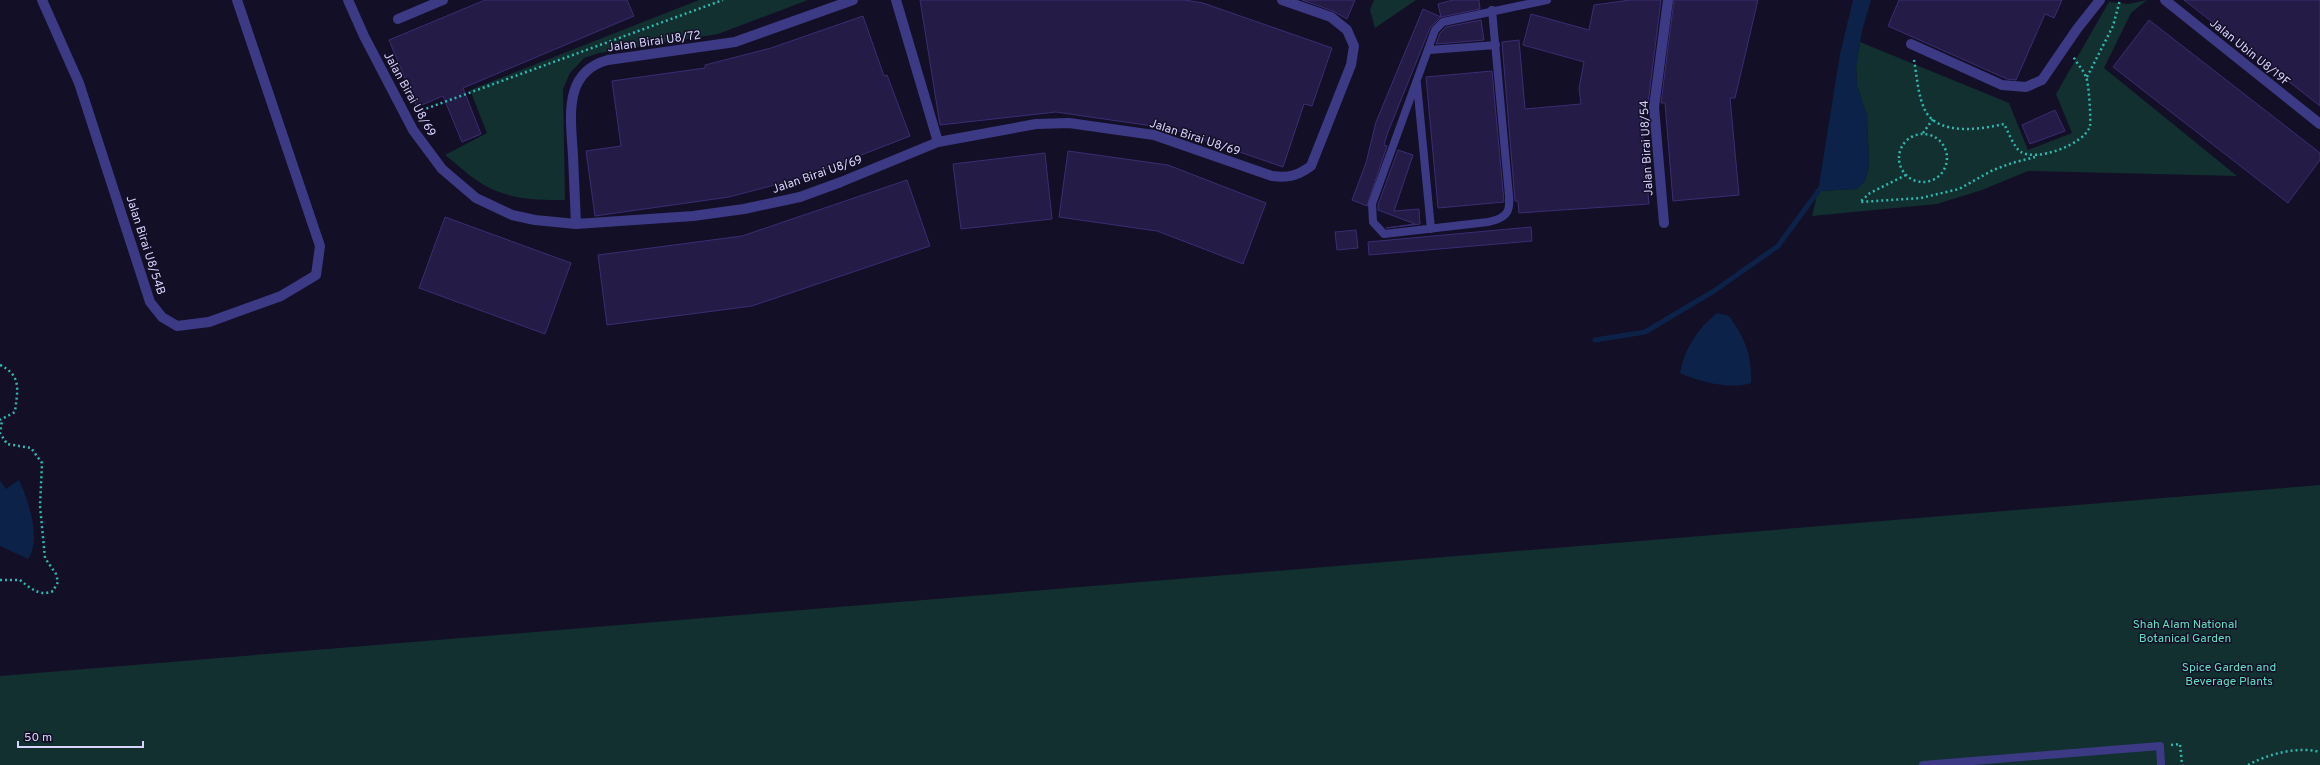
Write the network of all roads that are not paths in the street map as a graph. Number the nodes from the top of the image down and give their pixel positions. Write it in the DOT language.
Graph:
graph roads {
  1 [pos="42,0"];
  2 [pos="237,0"];
  3 [pos="348,0"];
  4 [pos="443,0"];
  5 [pos="853,0"];
  6 [pos="896,0"];
  7 [pos="1282,0"];
  8 [pos="1547,0"];
  9 [pos="1668,0"];
  10 [pos="2100,0"];
  11 [pos="2165,0"];
  12 [pos="1492,10"];
  13 [pos="398,19"];
  14 [pos="1911,44"];
  15 [pos="1496,45"];
  16 [pos="1429,50"];
  17 [pos="1417,81"];
  18 [pos="2320,124"];
  19 [pos="938,142"];
  20 [pos="1664,223"];
  21 [pos="576,224"];
  22 [pos="1431,229"];
  23 [pos="1923,765"];
  24 [pos="2161,765"];
  1 -- 2 [label="street, Jalan Birai U8/54B"];
  3 -- 21 [label="street, Jalan Birai U8/69"];
  4 -- 13 [label="street"];
  5 -- 21 [label="street, Jalan Birai U8/72"];
  6 -- 19 [label="street"];
  7 -- 19 [label="street, Jalan Birai U8/69"];
  8 -- 12 [label="lane"];
  9 -- 20 [label="street, Jalan Birai U8/54"];
  10 -- 14 [label="street"];
  11 -- 18 [label="street, Jalan Ubin U8/19F"];
  12 -- 15 [label="lane"];
  12 -- 16 [label="lane"];
  15 -- 16 [label="lane"];
  15 -- 22 [label="lane"];
  16 -- 17 [label="lane"];
  17 -- 22 [label="lane"];
  17 -- 22 [label="lane"];
  19 -- 21 [label="street, Jalan Birai U8/69"];
  23 -- 24 [label="lane"];
}
